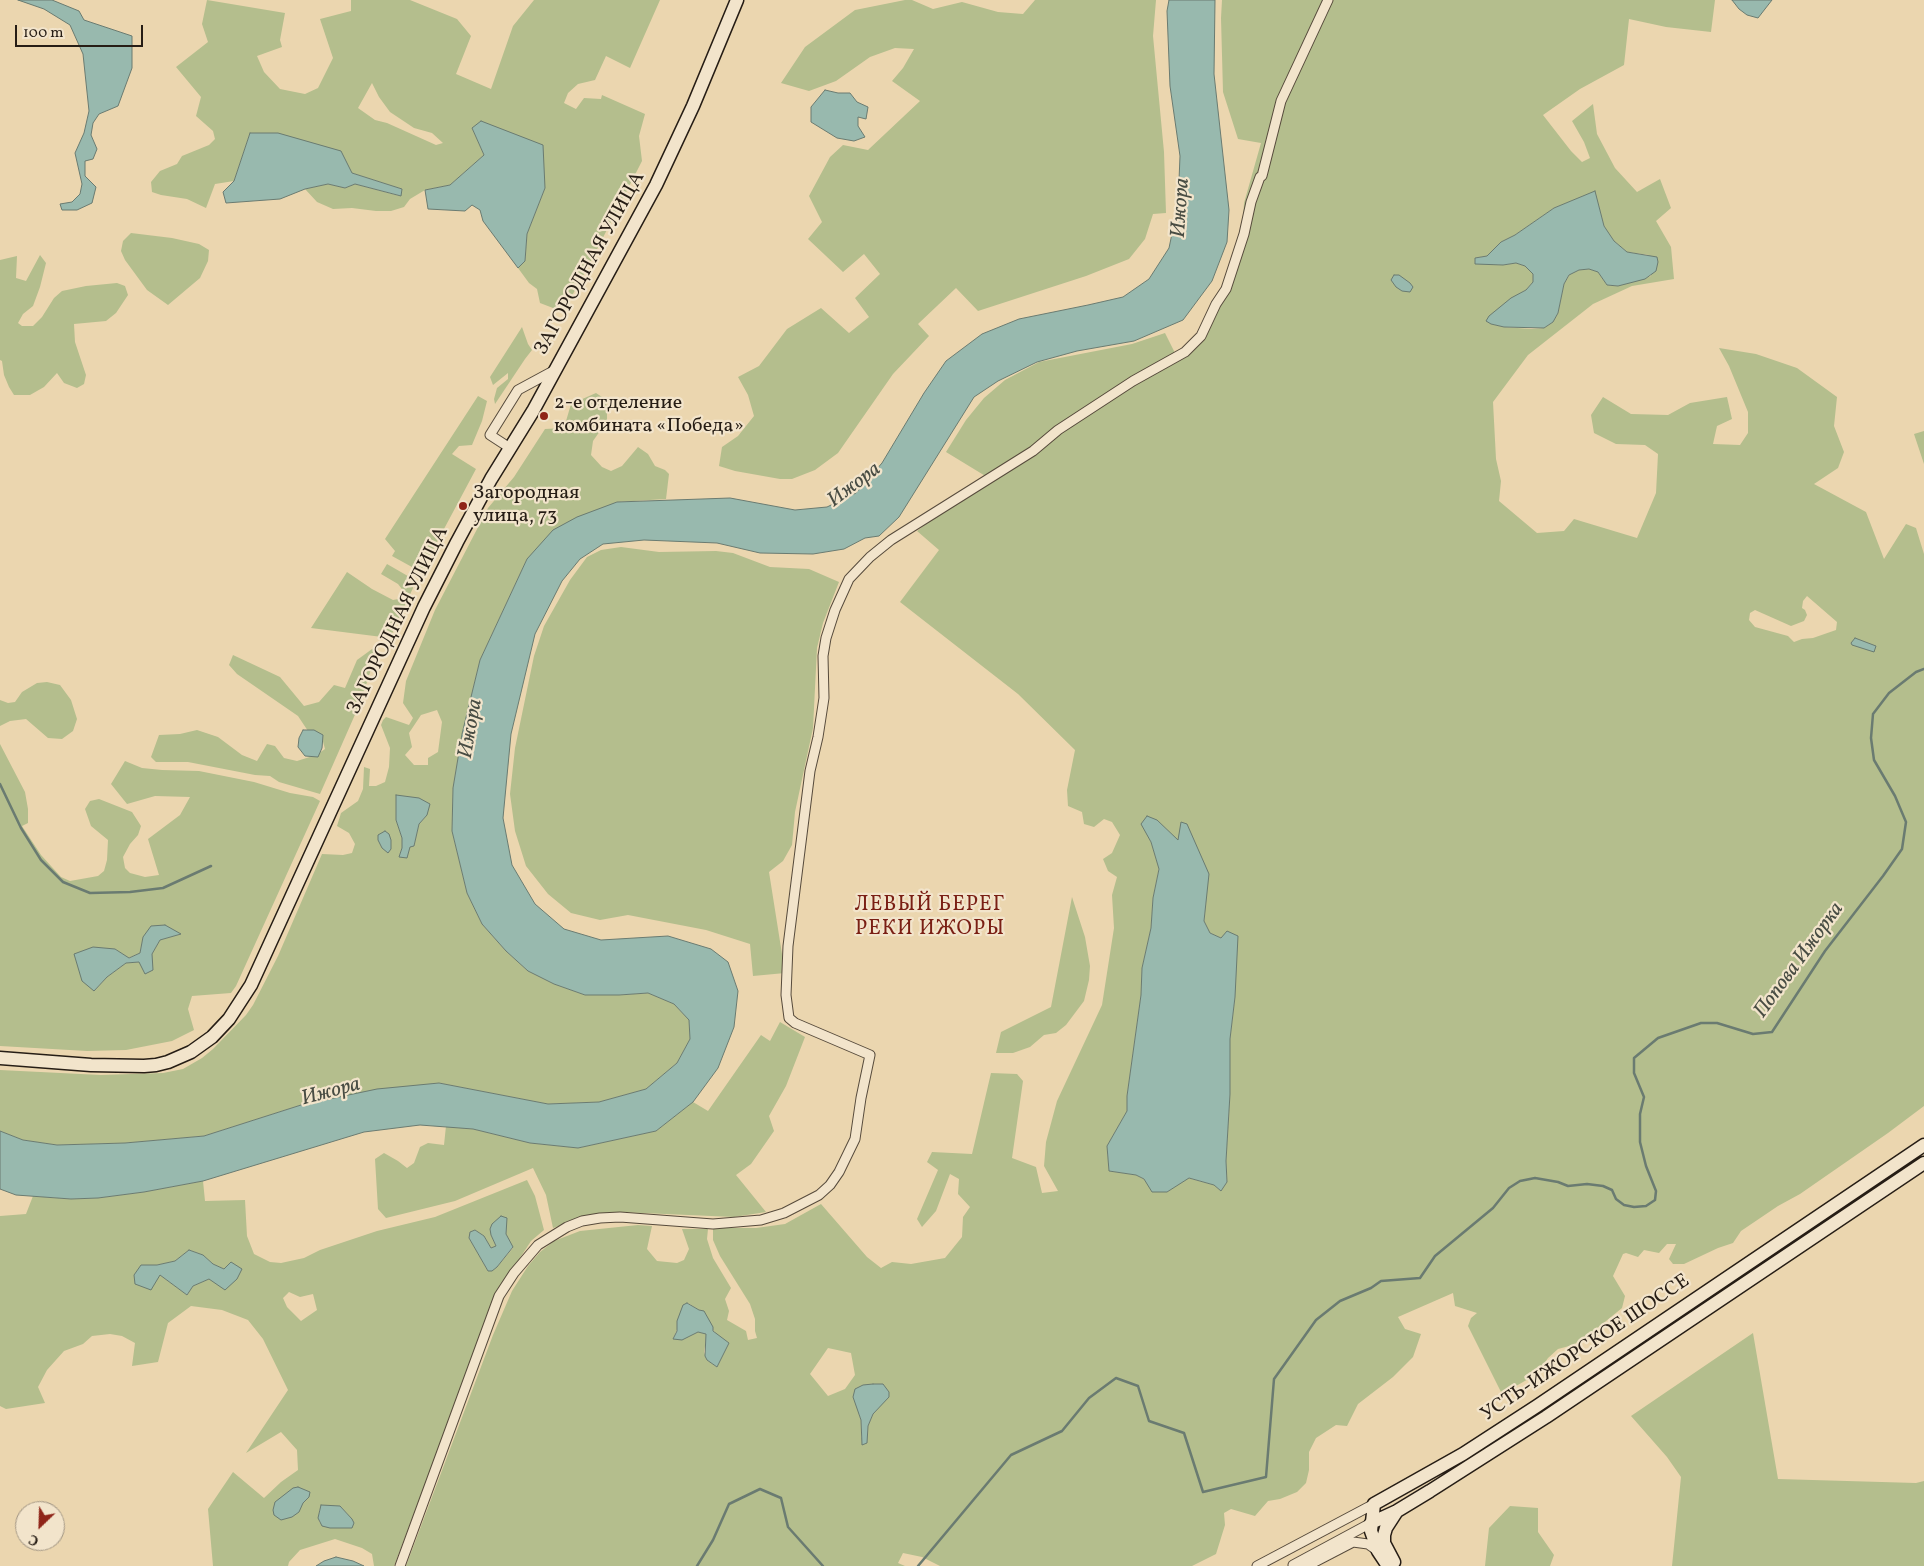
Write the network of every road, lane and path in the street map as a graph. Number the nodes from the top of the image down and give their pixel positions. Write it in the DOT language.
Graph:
graph roads {
  1 [pos="737,0"];
  2 [pos="1328,0"];
  3 [pos="555,370"];
  4 [pos="510,448"];
  5 [pos="0,1058"];
  6 [pos="1924,1145"];
  7 [pos="1924,1162"];
  8 [pos="1374,1504"];
  9 [pos="1397,1511"];
  10 [pos="1371,1523"];
  11 [pos="1378,1551"];
  12 [pos="1293,1565"];
  13 [pos="400,1566"];
  14 [pos="1257,1566"];
  15 [pos="1388,1566"];
  16 [pos="1397,1566"];
  1 -- 3 [label="street, ЗАГОРОДНАЯ УЛИЦА"];
  2 -- 13 [label="street"];
  3 -- 4 [label="street, ЗАГОРОДНАЯ УЛИЦА"];
  3 -- 4 [label="street"];
  4 -- 5 [label="street, ЗАГОРОДНАЯ УЛИЦА"];
  6 -- 8 [label="street, УСТЬ-ИЖОРСКОЕ ШОССЕ"];
  7 -- 9 [label="street, УСТЬ-ИЖОРСКОЕ ШОССЕ"];
  8 -- 10 [label="street"];
  8 -- 14 [label="street, УСТЬ-ИЖОРСКОЕ ШОССЕ"];
  9 -- 10 [label="street, УСТЬ-ИЖОРСКОЕ ШОССЕ"];
  9 -- 16 [label="street"];
  10 -- 11 [label="street"];
  10 -- 12 [label="street, УСТЬ-ИЖОРСКОЕ ШОССЕ"];
  11 -- 12 [label="street, УСТЬ-ИЖОРСКОЕ ШОССЕ"];
  11 -- 15 [label="street"];
}
